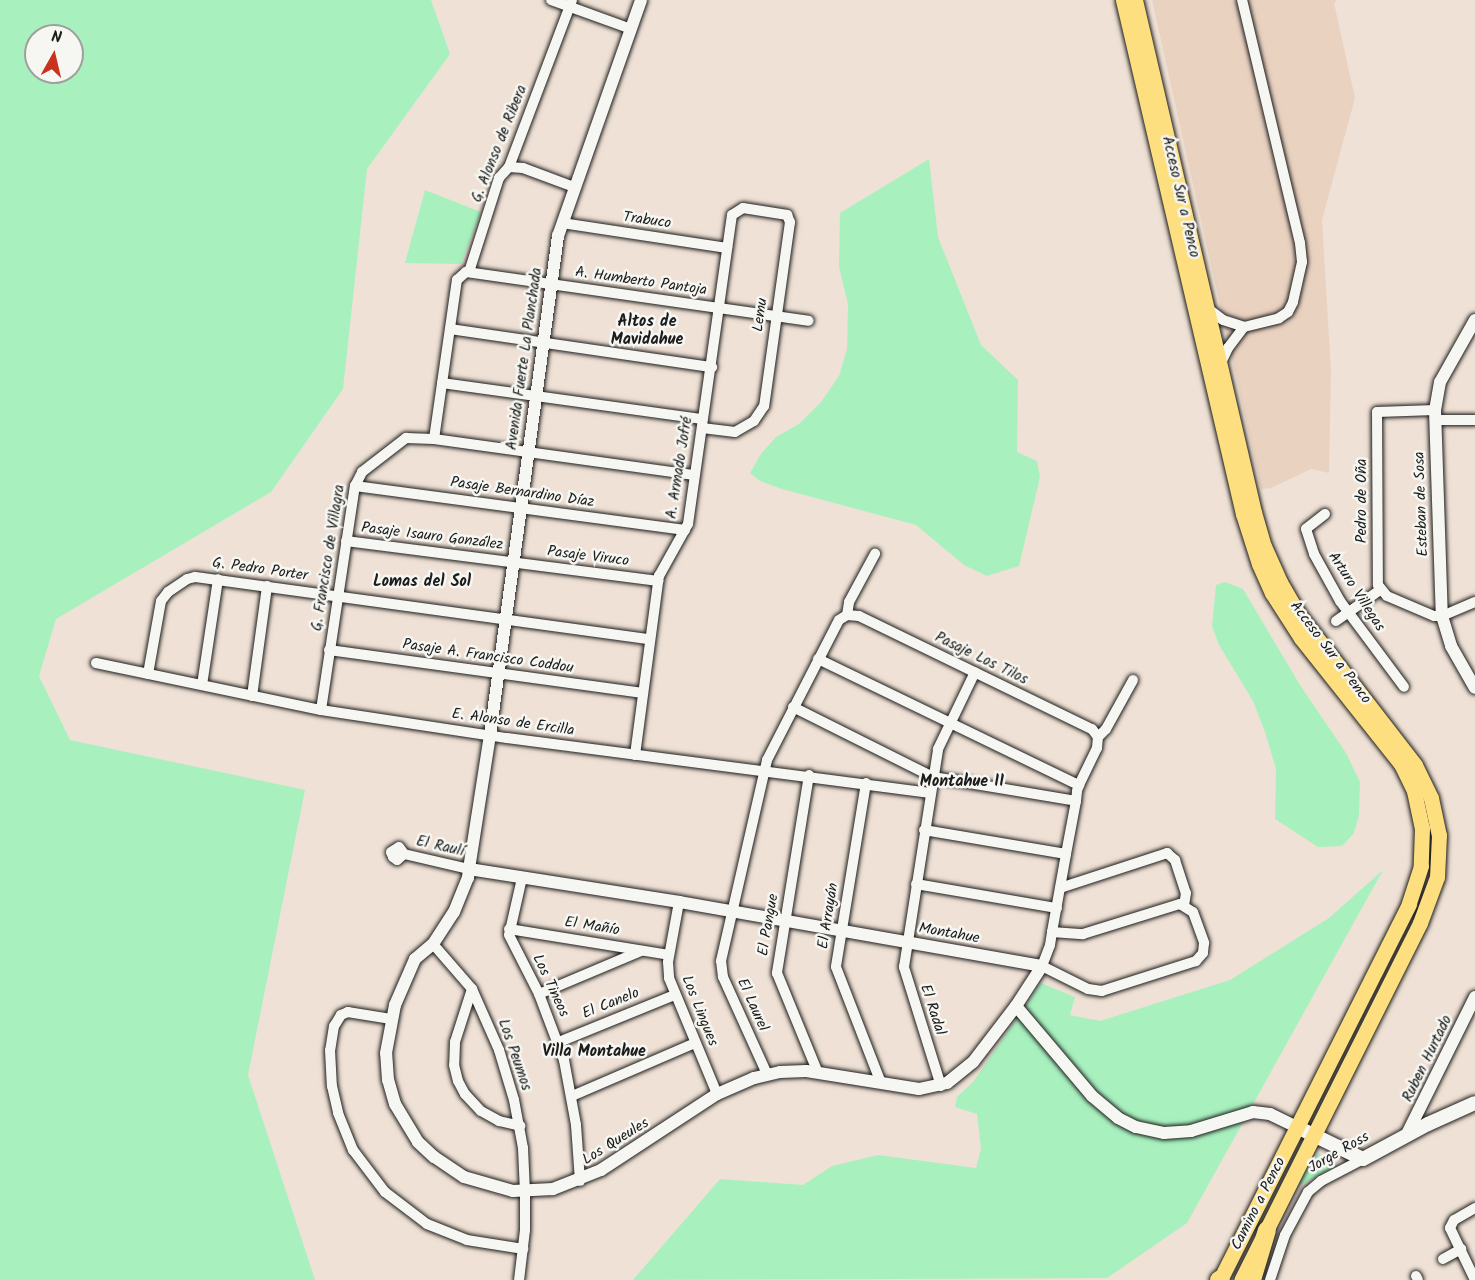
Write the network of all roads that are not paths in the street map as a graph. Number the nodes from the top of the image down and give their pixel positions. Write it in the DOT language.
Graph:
graph roads {
  1 [pos="550,0"];
  2 [pos="641,0"];
  3 [pos="1123,0"];
  4 [pos="1135,0"];
  5 [pos="1242,0"];
  6 [pos="571,4"];
  7 [pos="631,29"];
  8 [pos="509,167"];
  9 [pos="574,187"];
  10 [pos="732,215"];
  11 [pos="562,224"];
  12 [pos="727,248"];
  13 [pos="469,272"];
  14 [pos="551,284"];
  15 [pos="1206,307"];
  16 [pos="719,308"];
  17 [pos="777,316"];
  18 [pos="1475,320"];
  19 [pos="809,321"];
  20 [pos="1244,327"];
  21 [pos="450,329"];
  22 [pos="544,342"];
  23 [pos="712,366"];
  24 [pos="1220,366"];
  25 [pos="442,383"];
  26 [pos="536,397"];
  27 [pos="1435,415"];
  28 [pos="1475,420"];
  29 [pos="703,424"];
  30 [pos="434,438"];
  31 [pos="527,452"];
  32 [pos="695,475"];
  33 [pos="355,486"];
  34 [pos="520,508"];
  35 [pos="1325,514"];
  36 [pos="685,530"];
  37 [pos="346,541"];
  38 [pos="875,554"];
  39 [pos="514,563"];
  40 [pos="218,579"];
  41 [pos="658,581"];
  42 [pos="267,586"];
  43 [pos="1380,590"];
  44 [pos="337,595"];
  45 [pos="1475,602"];
  46 [pos="1348,613"];
  47 [pos="847,615"];
  48 [pos="1442,616"];
  49 [pos="506,619"];
  50 [pos="1336,621"];
  51 [pos="650,639"];
  52 [pos="329,650"];
  53 [pos="818,659"];
  54 [pos="96,663"];
  55 [pos="975,672"];
  56 [pos="148,674"];
  57 [pos="498,674"];
  58 [pos="1133,680"];
  59 [pos="202,685"];
  60 [pos="1404,687"];
  61 [pos="1475,688"];
  62 [pos="643,693"];
  63 [pos="252,696"];
  64 [pos="793,706"];
  65 [pos="321,710"];
  66 [pos="950,723"];
  67 [pos="490,735"];
  68 [pos="1098,737"];
  69 [pos="635,754"];
  70 [pos="765,770"];
  71 [pos="809,775"];
  72 [pos="933,777"];
  73 [pos="866,783"];
  74 [pos="1079,785"];
  75 [pos="930,792"];
  76 [pos="1076,801"];
  77 [pos="924,830"];
  78 [pos="404,854"];
  79 [pos="1066,854"];
  80 [pos="469,869"];
  81 [pos="522,878"];
  82 [pos="916,884"];
  83 [pos="1060,888"];
  84 [pos="679,902"];
  85 [pos="1184,905"];
  86 [pos="1057,908"];
  87 [pos="734,911"];
  88 [pos="785,920"];
  89 [pos="509,929"];
  90 [pos="842,930"];
  91 [pos="1052,932"];
  92 [pos="907,941"];
  93 [pos="433,944"];
  94 [pos="640,951"];
  95 [pos="669,956"];
  96 [pos="1042,966"];
  97 [pos="472,989"];
  98 [pos="539,994"];
  99 [pos="675,995"];
  100 [pos="1475,997"];
  101 [pos="1016,1006"];
  102 [pos="391,1019"];
  103 [pos="559,1042"];
  104 [pos="695,1043"];
  105 [pos="818,1072"];
  106 [pos="767,1074"];
  107 [pos="881,1083"];
  108 [pos="941,1086"];
  109 [pos="717,1094"];
  110 [pos="572,1096"];
  111 [pos="1475,1103"];
  112 [pos="520,1126"];
  113 [pos="1297,1127"];
  114 [pos="1407,1134"];
  115 [pos="1314,1136"];
  116 [pos="1363,1159"];
  117 [pos="580,1180"];
  118 [pos="525,1192"];
  119 [pos="1475,1208"];
  120 [pos="1266,1230"];
  121 [pos="523,1249"];
  122 [pos="1461,1249"];
  123 [pos="1443,1259"];
  124 [pos="519,1280"];
  125 [pos="1220,1280"];
  126 [pos="1241,1280"];
  127 [pos="1251,1280"];
  128 [pos="1270,1280"];
  129 [pos="1475,1280"];
  1 -- 6 [label="street"];
  2 -- 7 [label="street, Avenida Fuerte La Planchada"];
  3 -- 113 [label="main road, Acceso Sur a Penco"];
  4 -- 15 [label="main road, Acceso Sur a Penco"];
  5 -- 20 [label="street"];
  6 -- 7 [label="street"];
  6 -- 8 [label="street, G. Alonso de Ribera"];
  7 -- 9 [label="street, Avenida Fuerte La Planchada"];
  8 -- 9 [label="street"];
  8 -- 13 [label="street, G. Alonso de Ribera"];
  9 -- 11 [label="street, Avenida Fuerte La Planchada"];
  10 -- 12 [label="street, A. Armado Jofré"];
  10 -- 17 [label="street, Lemu"];
  11 -- 12 [label="street, Trabuco"];
  11 -- 14 [label="street, Avenida Fuerte La Planchada"];
  12 -- 16 [label="street, A. Armado Jofré"];
  13 -- 14 [label="street, A. Humberto Pantoja"];
  13 -- 21 [label="street, G. Alonso de Ribera"];
  14 -- 16 [label="street, A. Humberto Pantoja"];
  14 -- 22 [label="street, Avenida Fuerte La Planchada"];
  15 -- 20 [label="street"];
  15 -- 24 [label="main road, Acceso Sur a Penco"];
  16 -- 17 [label="street, A. Humberto Pantoja"];
  16 -- 23 [label="street, A. Armado Jofré"];
  17 -- 19 [label="street, A. Humberto Pantoja"];
  17 -- 29 [label="street, Lemu"];
  18 -- 27 [label="street, Esteban de Sosa"];
  20 -- 24 [label="street"];
  21 -- 22 [label="street"];
  21 -- 25 [label="street, G. Alonso de Ribera"];
  22 -- 23 [label="street"];
  22 -- 26 [label="street, Avenida Fuerte La Planchada"];
  23 -- 29 [label="street, A. Armado Jofré"];
  24 -- 115 [label="main road, Acceso Sur a Penco"];
  25 -- 26 [label="street, Lemu"];
  25 -- 30 [label="street, G. Alonso de Ribera"];
  26 -- 29 [label="street, Lemu"];
  26 -- 31 [label="street, Avenida Fuerte La Planchada"];
  27 -- 28 [label="street"];
  27 -- 43 [label="street, Pedro de Oña"];
  27 -- 48 [label="street, Esteban de Sosa"];
  29 -- 32 [label="street, A. Armado Jofré"];
  30 -- 31 [label="street, G. Francisco de Villagra"];
  30 -- 33 [label="street, G. Francisco de Villagra"];
  31 -- 32 [label="street, G. Francisco de Villagra"];
  31 -- 34 [label="street, Avenida Fuerte La Planchada"];
  32 -- 36 [label="street, A. Armado Jofré"];
  33 -- 34 [label="street, Pasaje Bernardino Díaz"];
  33 -- 37 [label="street, G. Francisco de Villagra"];
  34 -- 36 [label="street, Pasaje Bernardino Díaz"];
  34 -- 39 [label="street, Avenida Fuerte La Planchada"];
  35 -- 46 [label="street, Arturo Villegas"];
  36 -- 41 [label="street, A. Armado Jofré"];
  37 -- 39 [label="street, Pasaje Isauro González"];
  37 -- 44 [label="street, G. Francisco de Villagra"];
  38 -- 47 [label="street, El Laurel"];
  39 -- 41 [label="street, Pasaje Viruco"];
  39 -- 49 [label="street, Avenida Fuerte La Planchada"];
  40 -- 42 [label="street, G. Pedro Porter"];
  40 -- 56 [label="street, G. Pedro Porter"];
  40 -- 59 [label="street"];
  41 -- 51 [label="street, A. Armado Jofré"];
  42 -- 44 [label="street, G. Pedro Porter"];
  42 -- 63 [label="street"];
  43 -- 46 [label="street"];
  43 -- 48 [label="street"];
  44 -- 49 [label="street, G. Pedro Porter"];
  44 -- 52 [label="street, G. Francisco de Villagra"];
  45 -- 48 [label="street"];
  46 -- 50 [label="street"];
  46 -- 60 [label="street, Arturo Villegas"];
  47 -- 53 [label="street, El Laurel"];
  47 -- 55 [label="street, Pasaje Los Tilos"];
  48 -- 61 [label="street, Esteban de Sosa"];
  49 -- 51 [label="street, G. Pedro Porter"];
  49 -- 57 [label="street, Avenida Fuerte La Planchada"];
  51 -- 62 [label="street, A. Armado Jofré"];
  52 -- 57 [label="street, Pasaje A. Francisco Coddou"];
  52 -- 65 [label="street, G. Francisco de Villagra"];
  53 -- 64 [label="street, El Laurel"];
  53 -- 66 [label="street"];
  54 -- 56 [label="street, E. Alonso de Ercilla"];
  55 -- 66 [label="street, El Radal"];
  55 -- 68 [label="street, Pasaje Los Tilos"];
  56 -- 59 [label="street, E. Alonso de Ercilla"];
  57 -- 62 [label="street, Pasaje A. Francisco Coddou"];
  57 -- 67 [label="street, Avenida Fuerte La Planchada"];
  58 -- 68 [label="street"];
  59 -- 63 [label="street, E. Alonso de Ercilla"];
  62 -- 69 [label="street, A. Armado Jofré"];
  63 -- 65 [label="street, E. Alonso de Ercilla"];
  64 -- 70 [label="street, El Laurel"];
  64 -- 72 [label="street"];
  65 -- 67 [label="street, E. Alonso de Ercilla"];
  66 -- 72 [label="street, El Radal"];
  66 -- 74 [label="street"];
  67 -- 69 [label="street, E. Alonso de Ercilla"];
  67 -- 80 [label="street, Los Queules"];
  68 -- 74 [label="street"];
  69 -- 70 [label="street, E. Alonso de Ercilla"];
  70 -- 71 [label="street, E. Alonso de Ercilla"];
  70 -- 87 [label="street, El Laurel"];
  71 -- 73 [label="street, E. Alonso de Ercilla"];
  71 -- 88 [label="street, El Pangue"];
  72 -- 75 [label="street, El Radal"];
  72 -- 76 [label="street"];
  73 -- 75 [label="street, E. Alonso de Ercilla"];
  73 -- 90 [label="street, El Arrayán"];
  74 -- 76 [label="street"];
  75 -- 77 [label="street, El Radal"];
  76 -- 79 [label="street"];
  77 -- 79 [label="street"];
  77 -- 82 [label="street, El Radal"];
  78 -- 80 [label="street, El Raulí"];
  79 -- 83 [label="street"];
  80 -- 81 [label="street, Montahue"];
  80 -- 93 [label="street, Los Queules"];
  81 -- 84 [label="street, Montahue"];
  81 -- 89 [label="street"];
  82 -- 86 [label="street"];
  82 -- 92 [label="street, El Radal"];
  83 -- 85 [label="street"];
  83 -- 86 [label="street"];
  84 -- 87 [label="street, Montahue"];
  84 -- 95 [label="street, Los Lingues"];
  85 -- 91 [label="street"];
  85 -- 96 [label="street"];
  86 -- 91 [label="street"];
  87 -- 88 [label="street, Montahue"];
  87 -- 106 [label="street, El Laurel"];
  88 -- 90 [label="street, Montahue"];
  88 -- 105 [label="street, El Pangue"];
  89 -- 94 [label="street, El Mañío"];
  89 -- 98 [label="street, Los Tineos"];
  90 -- 92 [label="street, Montahue"];
  90 -- 107 [label="street, El Arrayán"];
  91 -- 96 [label="street"];
  92 -- 96 [label="street, Montahue"];
  92 -- 108 [label="street, El Radal"];
  93 -- 97 [label="street, Los Peumos"];
  93 -- 102 [label="street, Los Queules"];
  94 -- 95 [label="street, El Mañío"];
  94 -- 98 [label="street"];
  95 -- 99 [label="street, Los Lingues"];
  96 -- 101 [label="street"];
  97 -- 112 [label="street, Los Peumos"];
  97 -- 112 [label="street"];
  98 -- 103 [label="street, Los Tineos"];
  99 -- 103 [label="street, El Canelo"];
  99 -- 104 [label="street, Los Lingues"];
  100 -- 114 [label="street, Ruben Hurtado"];
  101 -- 108 [label="street"];
  101 -- 113 [label="street"];
  102 -- 118 [label="street, Los Queules"];
  102 -- 121 [label="street"];
  103 -- 110 [label="street, Los Tineos"];
  104 -- 109 [label="street, Los Lingues"];
  104 -- 110 [label="street"];
  105 -- 106 [label="street, Los Queules"];
  105 -- 107 [label="street, Los Queules"];
  106 -- 109 [label="street, Los Queules"];
  107 -- 108 [label="street, Los Queules"];
  109 -- 117 [label="street, Los Queules"];
  110 -- 117 [label="street, Los Tineos"];
  111 -- 114 [label="main road, Jorge Ross"];
  112 -- 118 [label="street, Los Peumos"];
  113 -- 115 [label="main road"];
  113 -- 125 [label="main road, Camino a Penco"];
  114 -- 116 [label="main road, Jorge Ross"];
  115 -- 116 [label="main road"];
  115 -- 120 [label="main road, Camino a Penco"];
  116 -- 128 [label="street, Jorge Ross"];
  117 -- 118 [label="street, Los Queules"];
  118 -- 121 [label="street, Los Peumos"];
  119 -- 122 [label="street"];
  120 -- 126 [label="main road, Camino a Penco"];
  120 -- 127 [label="highway"];
  121 -- 124 [label="street, Los Peumos"];
  122 -- 123 [label="street"];
  122 -- 129 [label="street"];
}
